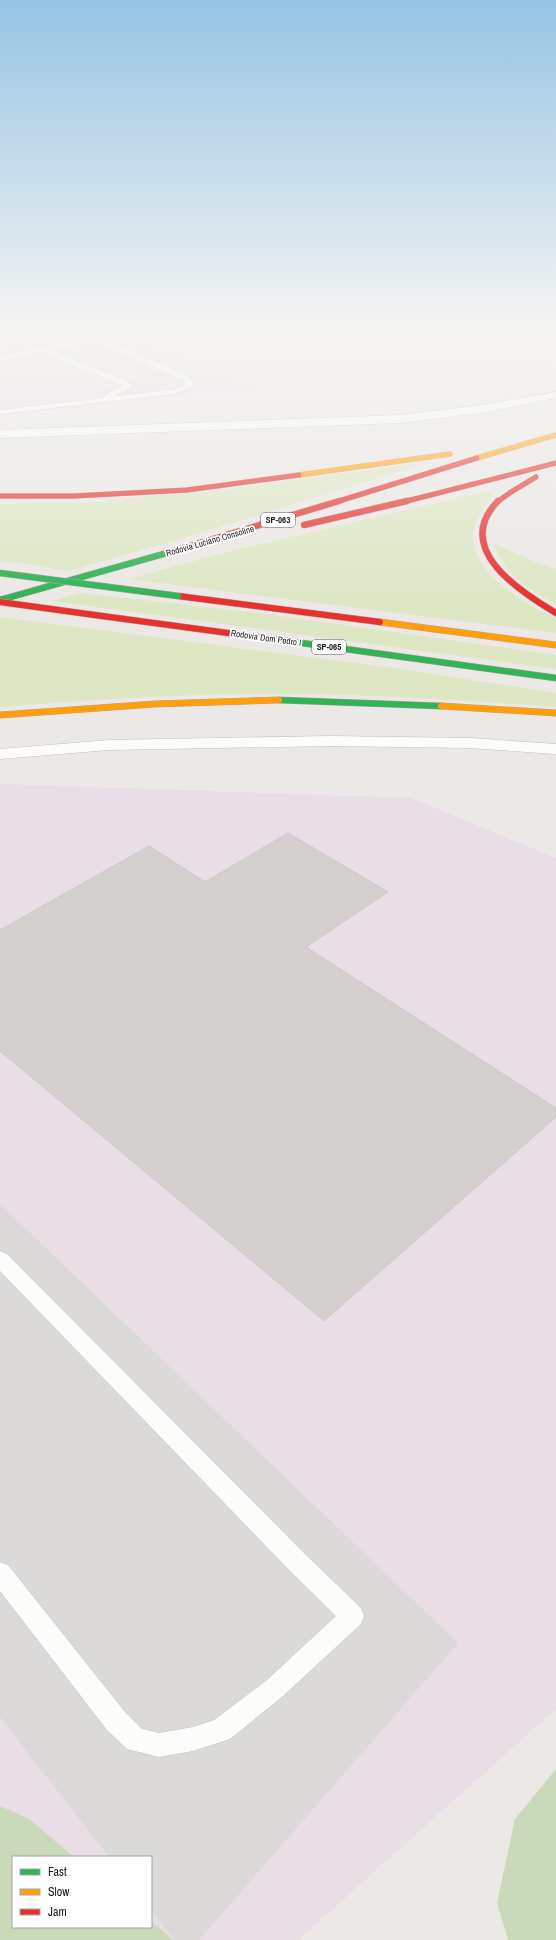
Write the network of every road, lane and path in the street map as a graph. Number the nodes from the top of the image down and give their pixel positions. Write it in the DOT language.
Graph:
graph roads {
  1 [pos="420,417"];
  2 [pos="0,434"];
  3 [pos="555,435"];
  4 [pos="475,449"];
  5 [pos="460,452"];
  6 [pos="556,463"];
  7 [pos="556,469"];
  8 [pos="0,496"];
  9 [pos="296,527"];
  10 [pos="254,537"];
  11 [pos="0,573"];
  12 [pos="0,601"];
  13 [pos="0,606"];
  14 [pos="556,612"];
  15 [pos="556,645"];
  16 [pos="556,678"];
  17 [pos="556,713"];
  18 [pos="0,715"];
  19 [pos="556,749"];
  20 [pos="0,754"];
  21 [pos="0,1259"];
  22 [pos="0,1573"];
  1 -- 2 [label="street"];
  3 -- 4 [label="highway"];
  3 -- 12 [label="highway, Rodovia Luciano Consoline / SP-063"];
  5 -- 8 [label="highway"];
  6 -- 9 [label="highway, SP-063"];
  7 -- 14 [label="highway"];
  10 -- 13 [label="highway, Rodovia Luciano Consoline / SP-063"];
  11 -- 15 [label="highway, bridge"];
  12 -- 16 [label="highway, Rodovia Dom Pedro I / SP-065, bridge"];
  17 -- 18 [label="highway"];
  19 -- 20 [label="street"];
  21 -- 22 [label="lane"];
}
